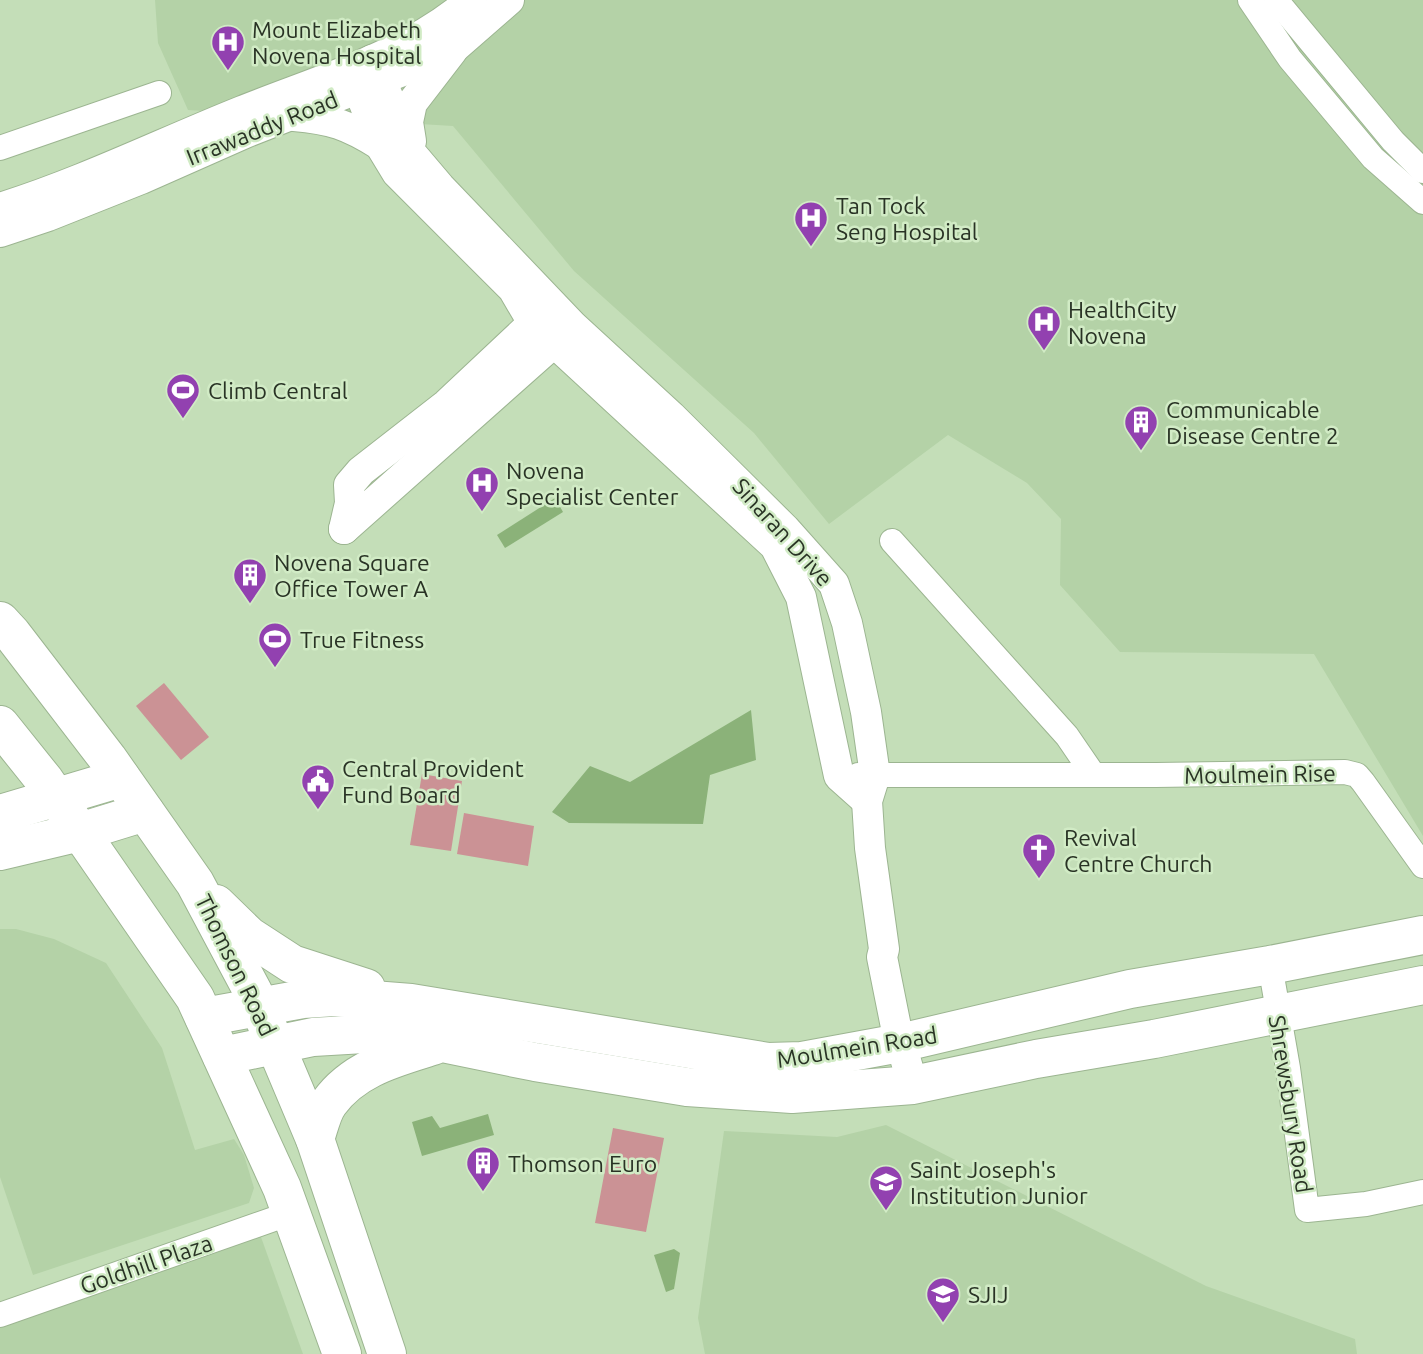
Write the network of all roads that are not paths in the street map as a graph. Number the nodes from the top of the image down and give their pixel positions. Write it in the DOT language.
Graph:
graph roads {
  1 [pos="471,0"];
  2 [pos="509,0"];
  3 [pos="1250,0"];
  4 [pos="1276,0"];
  5 [pos="454,48"];
  6 [pos="366,74"];
  7 [pos="159,93"];
  8 [pos="290,116"];
  9 [pos="380,145"];
  10 [pos="0,148"];
  11 [pos="412,154"];
  12 [pos="1423,171"];
  13 [pos="1423,202"];
  14 [pos="0,208"];
  15 [pos="0,232"];
  16 [pos="553,324"];
  17 [pos="892,541"];
  18 [pos="0,621"];
  19 [pos="0,724"];
  20 [pos="1093,774"];
  21 [pos="121,778"];
  22 [pos="871,788"];
  23 [pos="57,798"];
  24 [pos="145,812"];
  25 [pos="0,814"];
  26 [pos="80,832"];
  27 [pos="0,851"];
  28 [pos="1423,866"];
  29 [pos="195,883"];
  30 [pos="1423,935"];
  31 [pos="1270,965"];
  32 [pos="1423,985"];
  33 [pos="411,1003"];
  34 [pos="260,1007"];
  35 [pos="1278,1015"];
  36 [pos="204,1017"];
  37 [pos="909,1041"];
  38 [pos="442,1043"];
  39 [pos="275,1044"];
  40 [pos="222,1056"];
  41 [pos="913,1085"];
  42 [pos="315,1139"];
  43 [pos="1423,1192"];
  44 [pos="291,1213"];
  45 [pos="0,1315"];
  46 [pos="342,1354"];
  47 [pos="387,1354"];
  1 -- 6 [label="street, Irrawaddy Road"];
  2 -- 5 [label="street, Irrawaddy Road"];
  3 -- 13 [label="street"];
  4 -- 12 [label="street"];
  5 -- 6 [label="street, Irrawaddy Road"];
  5 -- 11 [label="street"];
  6 -- 8 [label="street, Irrawaddy Road"];
  6 -- 9 [label="street, Sinaran Drive"];
  6 -- 11 [label="street, Sinaran Drive"];
  6 -- 14 [label="street, Irrawaddy Road"];
  7 -- 10 [label="street"];
  8 -- 9 [label="street"];
  8 -- 15 [label="street, Irrawaddy Road"];
  9 -- 16 [label="street, Sinaran Drive"];
  11 -- 16 [label="street, Sinaran Drive"];
  16 -- 16 [label="street"];
  16 -- 22 [label="street, Sinaran Drive"];
  16 -- 22 [label="street, Sinaran Drive"];
  17 -- 20 [label="street"];
  18 -- 21 [label="main road, Thomson Road"];
  19 -- 23 [label="main road"];
  20 -- 22 [label="street, Moulmein Rise"];
  20 -- 28 [label="street, Moulmein Rise"];
  21 -- 23 [label="main road"];
  21 -- 24 [label="main road, Thomson Road"];
  22 -- 37 [label="street, Sinaran Drive"];
  23 -- 25 [label="main road"];
  23 -- 26 [label="main road"];
  24 -- 26 [label="main road"];
  24 -- 29 [label="main road, Thomson Road"];
  26 -- 27 [label="main road"];
  26 -- 36 [label="main road"];
  29 -- 33 [label="main road"];
  29 -- 34 [label="main road, Thomson Road"];
  30 -- 31 [label="main road, Moulmein Road"];
  31 -- 35 [label="street, Shrewsbury Road"];
  31 -- 37 [label="main road, Moulmein Road"];
  32 -- 35 [label="main road, Moulmein Road"];
  33 -- 34 [label="main road, Moulmein Road"];
  33 -- 37 [label="main road, Moulmein Road"];
  34 -- 36 [label="main road, Moulmein Road"];
  34 -- 39 [label="main road, Thomson Road"];
  35 -- 41 [label="main road, Moulmein Road"];
  35 -- 43 [label="street, Shrewsbury Road"];
  36 -- 40 [label="main road"];
  37 -- 41 [label="street, Sinaran Drive"];
  38 -- 39 [label="main road, Moulmein Road"];
  38 -- 41 [label="main road, Moulmein Road"];
  38 -- 42 [label="main road"];
  39 -- 40 [label="main road, Moulmein Road"];
  39 -- 42 [label="main road, Thomson Road"];
  40 -- 44 [label="main road"];
  42 -- 47 [label="main road, Thomson Road"];
  44 -- 45 [label="street, Goldhill Plaza"];
  44 -- 46 [label="main road"];
}
